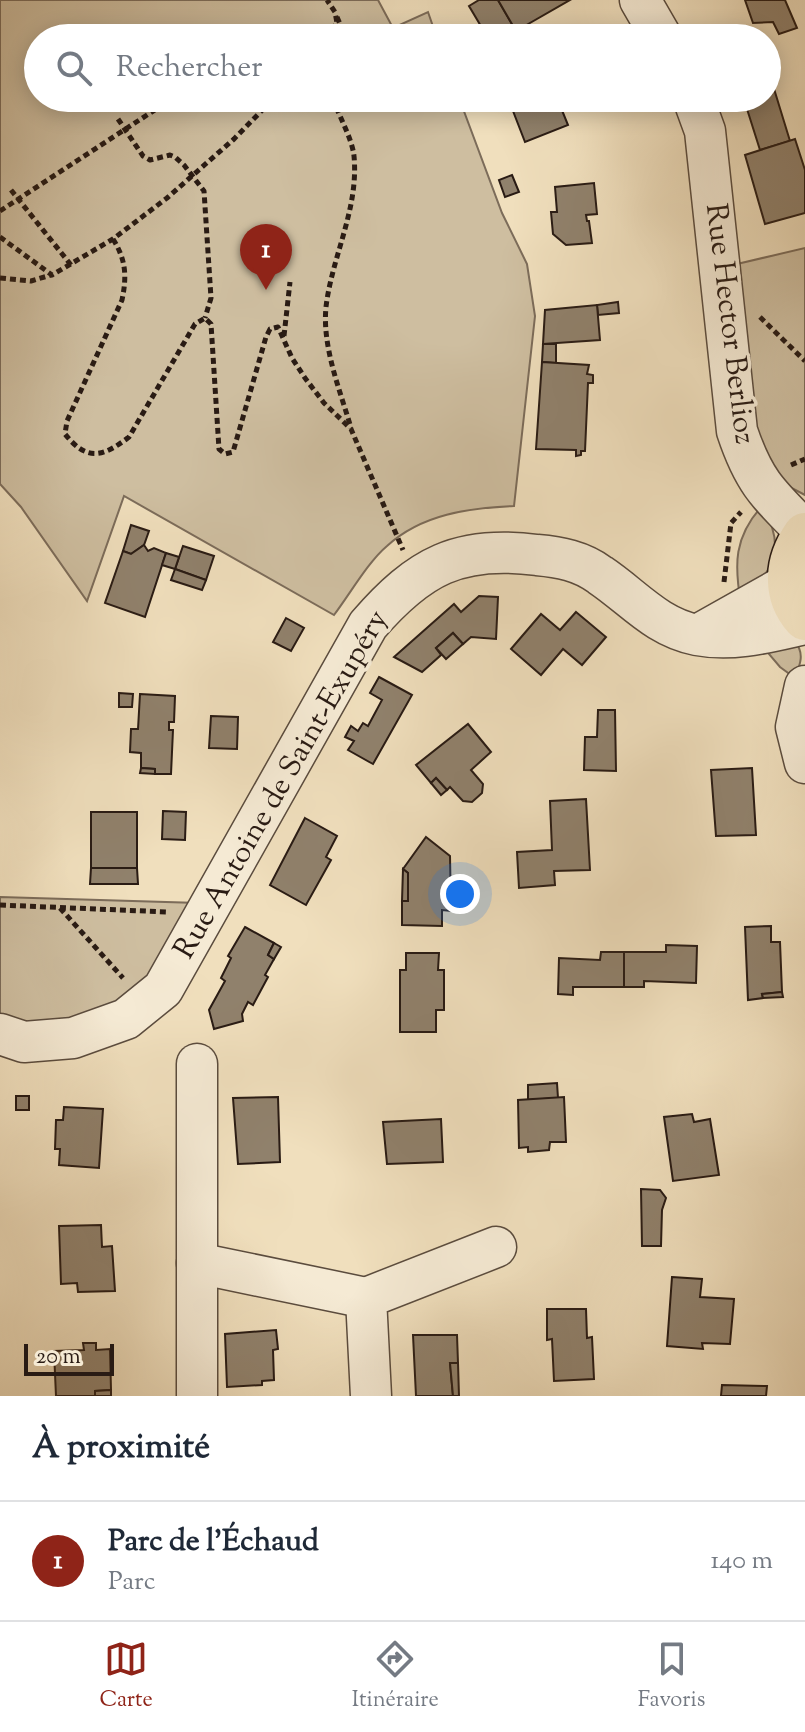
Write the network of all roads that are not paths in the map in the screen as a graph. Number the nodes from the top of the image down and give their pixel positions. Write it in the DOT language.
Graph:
graph roads {
  1 [pos="640,0"];
  2 [pos="654,24"];
  3 [pos="698,112"];
  4 [pos="805,533"];
  5 [pos="800,609"];
  6 [pos="805,686"];
  7 [pos="805,763"];
  8 [pos="0,1034"];
  9 [pos="197,1064"];
  10 [pos="496,1247"];
  11 [pos="197,1263"];
  12 [pos="366,1298"];
  13 [pos="197,1396"];
  14 [pos="371,1396"];
  1 -- 2 [label="street"];
  3 -- 4 [label="street, Rue Hector Berlioz"];
  4 -- 5 [label="main road"];
  5 -- 8 [label="street, Rue Antoine de Saint-Exupéry"];
  6 -- 7 [label="street"];
  9 -- 11 [label="street"];
  10 -- 12 [label="street"];
  11 -- 12 [label="street"];
  11 -- 13 [label="street"];
  12 -- 14 [label="street"];
}
